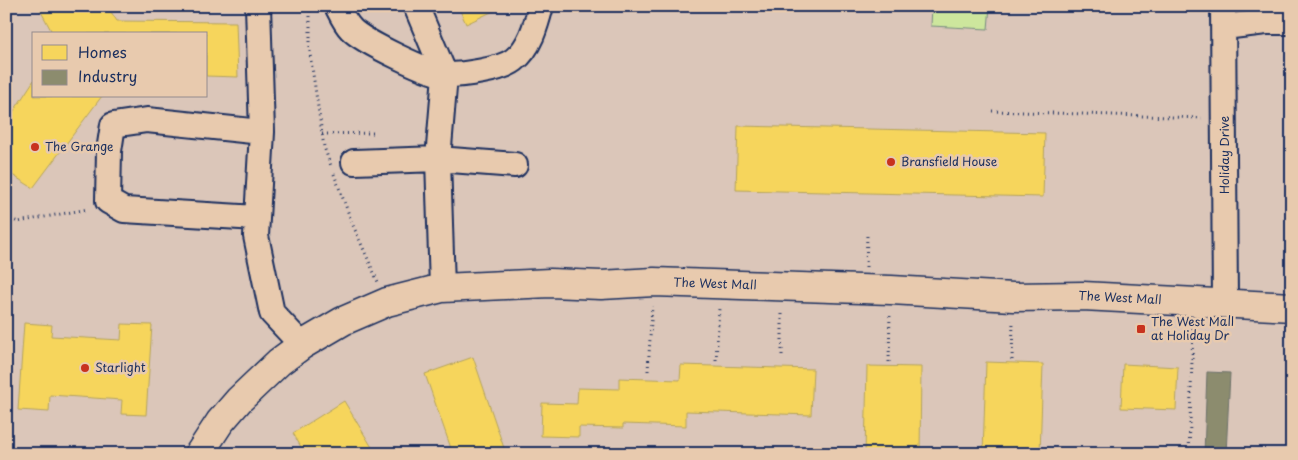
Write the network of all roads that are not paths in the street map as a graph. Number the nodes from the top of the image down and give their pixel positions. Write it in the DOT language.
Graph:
graph roads {
  1 [pos="258,6"];
  2 [pos="337,6"];
  3 [pos="416,6"];
  4 [pos="541,6"];
  5 [pos="1240,6"];
  6 [pos="1224,16"];
  7 [pos="1292,22"];
  8 [pos="445,75"];
  9 [pos="262,132"];
  10 [pos="438,159"];
  11 [pos="354,162"];
  12 [pos="515,165"];
  13 [pos="257,218"];
  14 [pos="442,288"];
  15 [pos="1225,304"];
  16 [pos="1292,307"];
  17 [pos="302,345"];
  18 [pos="199,454"];
  1 -- 9 [label="street"];
  2 -- 8 [label="street"];
  3 -- 8 [label="street"];
  4 -- 8 [label="street"];
  5 -- 6 [label="street"];
  6 -- 7 [label="street"];
  6 -- 15 [label="street, Holiday Drive"];
  8 -- 10 [label="street"];
  9 -- 13 [label="street"];
  9 -- 13 [label="street"];
  10 -- 11 [label="street"];
  10 -- 12 [label="street"];
  10 -- 14 [label="street"];
  13 -- 17 [label="street"];
  14 -- 15 [label="main road, The West Mall"];
  14 -- 17 [label="main road, The West Mall"];
  15 -- 16 [label="main road, The West Mall"];
  17 -- 18 [label="main road, The West Mall"];
}
